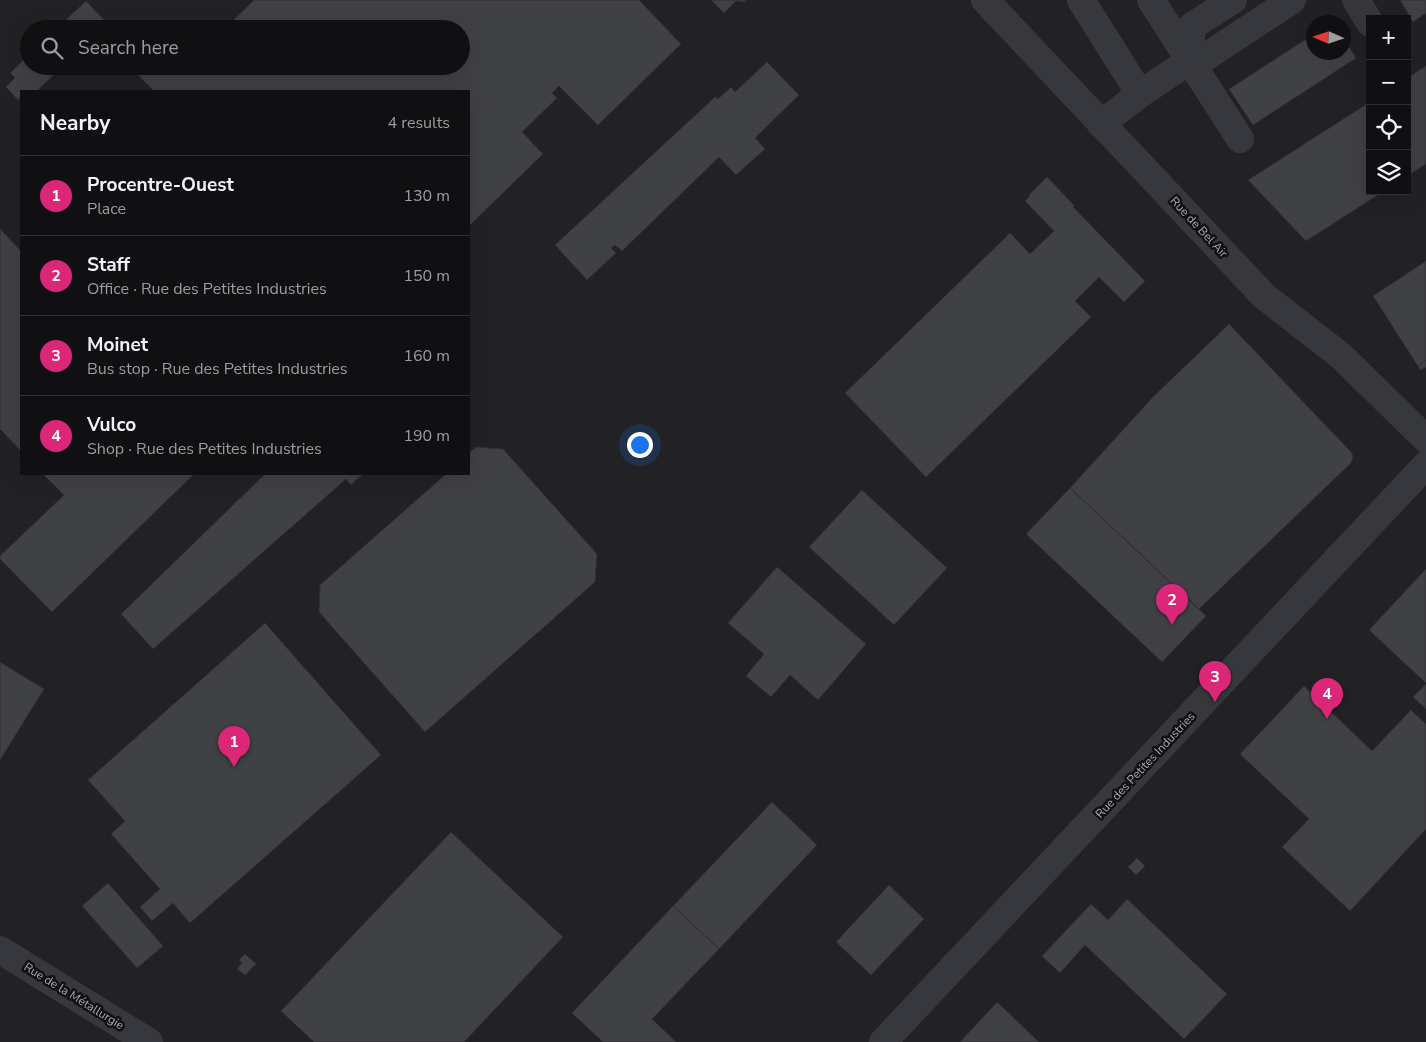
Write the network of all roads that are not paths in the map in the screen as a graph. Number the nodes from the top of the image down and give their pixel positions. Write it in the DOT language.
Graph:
graph roads {
  1 [pos="985,0"];
  2 [pos="1081,0"];
  3 [pos="1151,0"];
  4 [pos="1233,0"];
  5 [pos="1292,0"];
  6 [pos="1356,0"];
  7 [pos="1366,16"];
  8 [pos="1189,61"];
  9 [pos="1140,94"];
  10 [pos="1101,124"];
  11 [pos="1240,140"];
  12 [pos="1426,439"];
  13 [pos="1426,465"];
  14 [pos="0,950"];
  15 [pos="149,1042"];
  16 [pos="883,1042"];
  1 -- 10 [label="street, Rue de Bel Air"];
  2 -- 9 [label="street"];
  3 -- 8 [label="street"];
  4 -- 8 [label="street"];
  5 -- 8 [label="street"];
  6 -- 7 [label="street"];
  8 -- 9 [label="street"];
  8 -- 11 [label="street"];
  9 -- 10 [label="street"];
  10 -- 12 [label="street, Rue de Bel Air"];
  13 -- 16 [label="street, Rue des Petites Industries"];
  14 -- 15 [label="street, Rue de la Métallurgie"];
}
